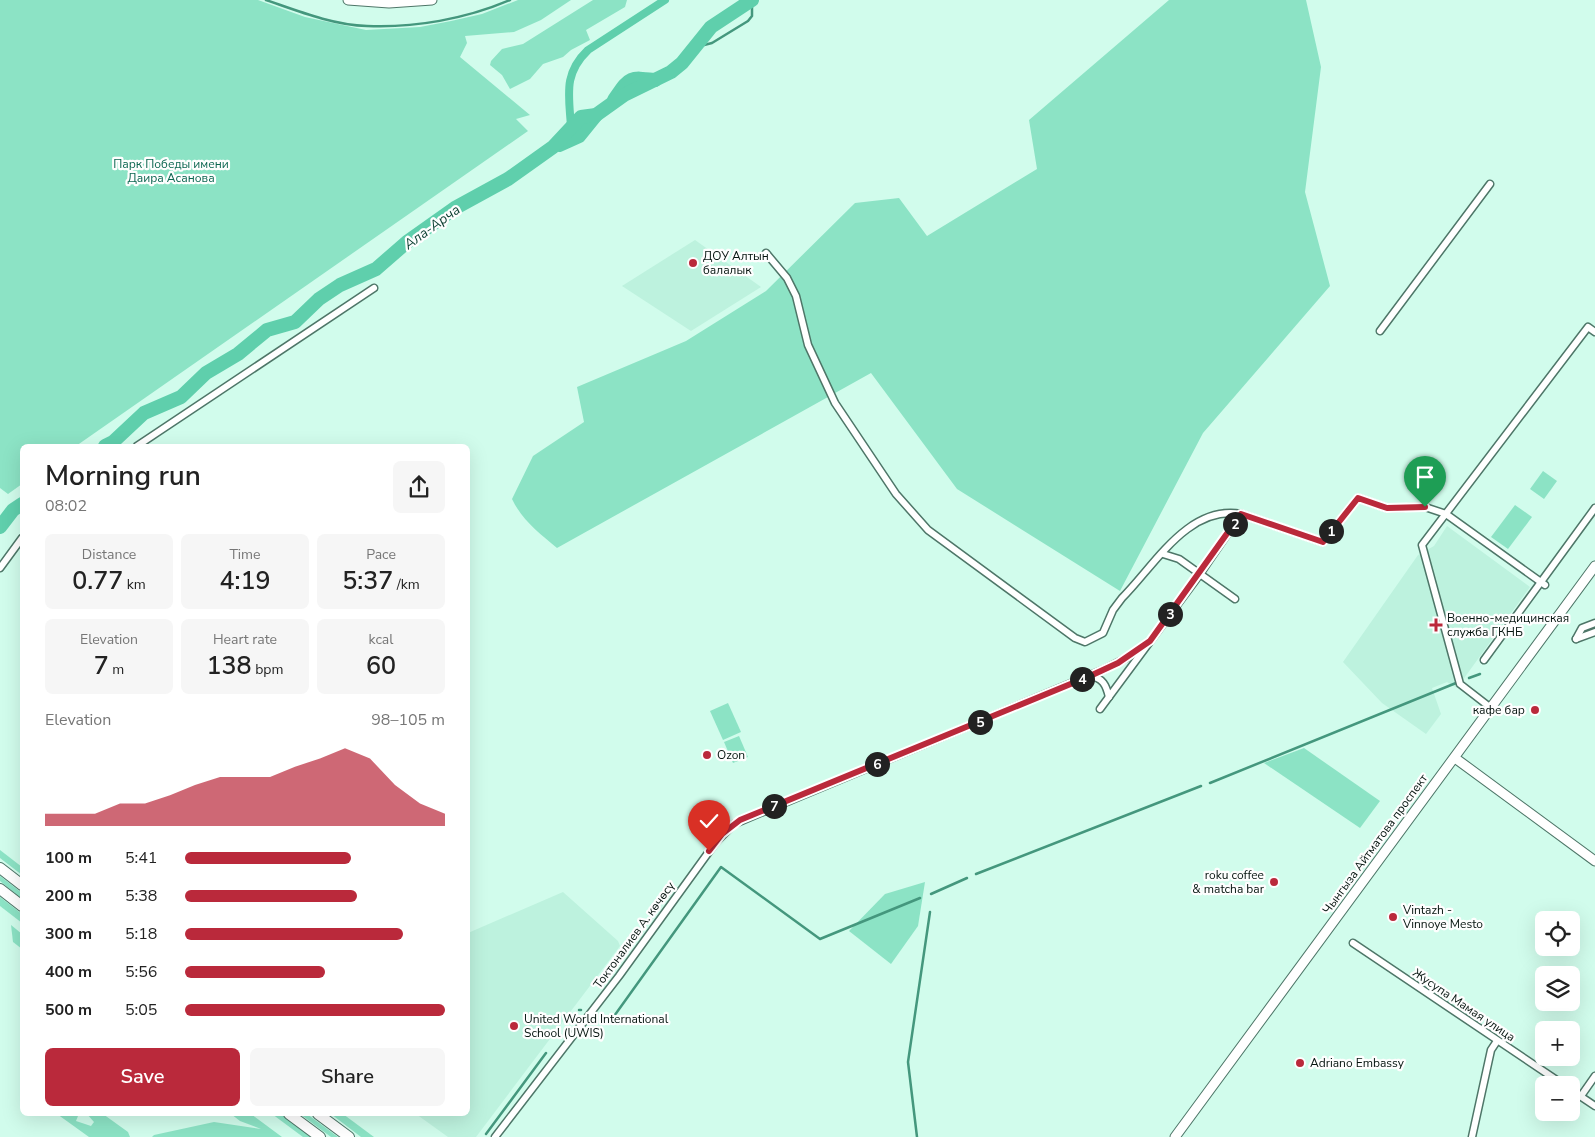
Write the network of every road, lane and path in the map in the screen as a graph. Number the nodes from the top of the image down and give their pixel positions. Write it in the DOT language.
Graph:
graph roads {
  1 [pos="348,0"];
  2 [pos="432,0"];
  3 [pos="1490,184"];
  4 [pos="766,253"];
  5 [pos="374,288"];
  6 [pos="1380,331"];
  7 [pos="1595,332"];
  8 [pos="140,444"];
  9 [pos="1595,508"];
  10 [pos="1241,514"];
  11 [pos="1446,514"];
  12 [pos="20,541"];
  13 [pos="1163,554"];
  14 [pos="1595,566"];
  15 [pos="0,568"];
  16 [pos="1200,574"];
  17 [pos="1543,584"];
  18 [pos="1236,598"];
  19 [pos="1595,623"];
  20 [pos="1595,632"];
  21 [pos="1150,641"];
  22 [pos="1484,660"];
  23 [pos="1090,676"];
  24 [pos="1109,697"];
  25 [pos="1490,708"];
  26 [pos="1100,709"];
  27 [pos="1455,758"];
  28 [pos="1595,861"];
  29 [pos="0,868"];
  30 [pos="20,883"];
  31 [pos="0,889"];
  32 [pos="20,904"];
  33 [pos="1353,943"];
  34 [pos="1497,1041"];
  35 [pos="1550,1076"];
  36 [pos="1595,1076"];
  37 [pos="1581,1096"];
  38 [pos="1595,1106"];
  39 [pos="292,1116"];
  40 [pos="321,1116"];
  41 [pos="320,1137"];
  42 [pos="349,1137"];
  43 [pos="495,1137"];
  44 [pos="1175,1137"];
  45 [pos="1472,1137"];
  1 -- 2 [label="main road"];
  3 -- 6 [label="street"];
  4 -- 13 [label="street"];
  5 -- 8 [label="street"];
  7 -- 11 [label="street"];
  9 -- 17 [label="street"];
  10 -- 11 [label="street"];
  10 -- 13 [label="street"];
  10 -- 16 [label="street"];
  11 -- 17 [label="street"];
  11 -- 25 [label="street"];
  12 -- 15 [label="street"];
  13 -- 16 [label="street"];
  14 -- 25 [label="main road, Чынгыза Айтматова проспект"];
  16 -- 18 [label="street"];
  16 -- 21 [label="street"];
  17 -- 22 [label="street"];
  19 -- 20 [label="street"];
  21 -- 23 [label="street, Токтоналиев А. көчөсү"];
  21 -- 24 [label="street"];
  23 -- 24 [label="street"];
  23 -- 43 [label="street, Токтоналиев А. көчөсү"];
  24 -- 26 [label="street"];
  25 -- 27 [label="main road, Чынгыза Айтматова проспект"];
  27 -- 28 [label="main road"];
  27 -- 44 [label="main road, Чынгыза Айтматова проспект"];
  29 -- 30 [label="main road"];
  31 -- 32 [label="main road"];
  33 -- 34 [label="street, Жусупа Мамая улица"];
  34 -- 35 [label="street, Жусупа Мамая улица"];
  34 -- 45 [label="street"];
  36 -- 37 [label="street"];
  37 -- 38 [label="street"];
  39 -- 41 [label="main road"];
  40 -- 42 [label="main road"];
}
